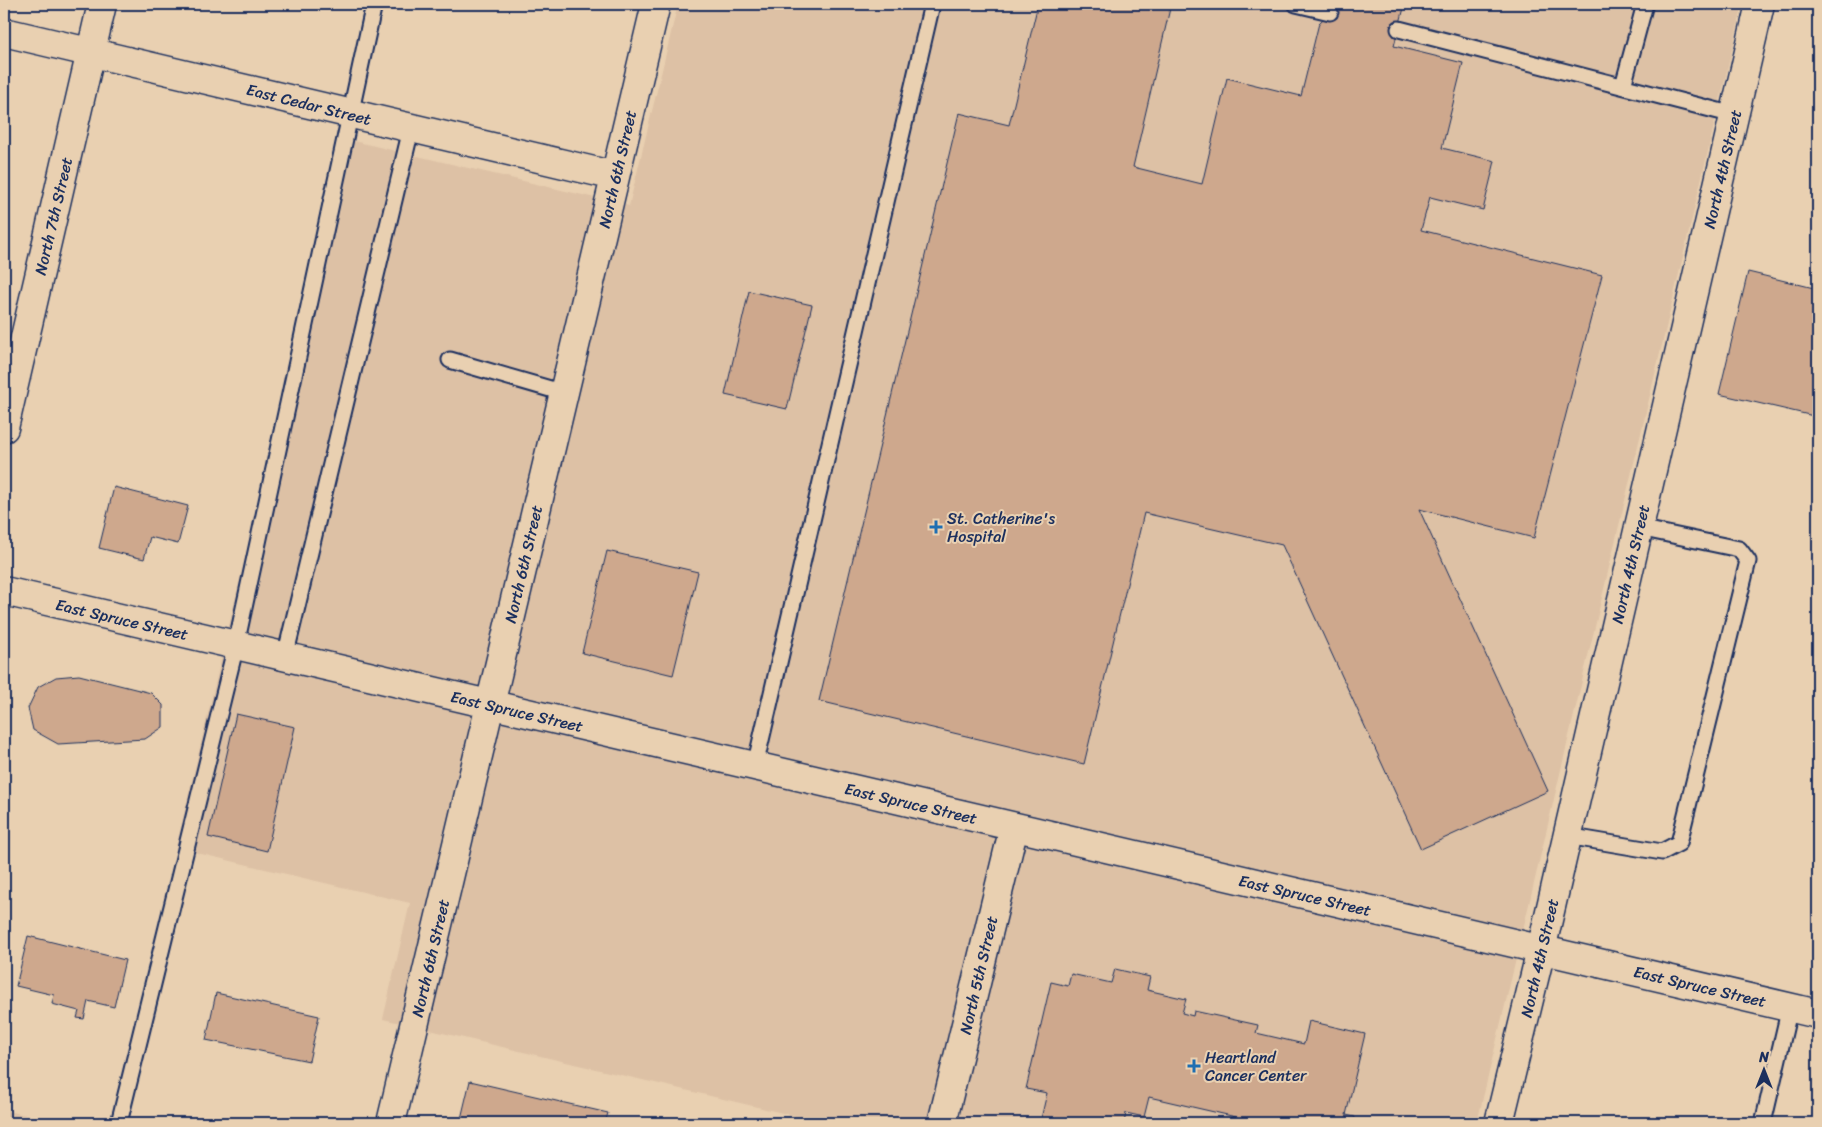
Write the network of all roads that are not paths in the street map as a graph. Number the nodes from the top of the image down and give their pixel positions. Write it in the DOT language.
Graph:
graph roads {
  1 [pos="102,4"];
  2 [pos="374,4"];
  3 [pos="656,4"];
  4 [pos="932,4"];
  5 [pos="1296,4"];
  6 [pos="1646,4"];
  7 [pos="1760,4"];
  8 [pos="1330,12"];
  9 [pos="1399,29"];
  10 [pos="4,32"];
  11 [pos="91,52"];
  12 [pos="1623,86"];
  13 [pos="348,113"];
  14 [pos="1734,115"];
  15 [pos="411,129"];
  16 [pos="615,176"];
  17 [pos="450,360"];
  18 [pos="564,393"];
  19 [pos="4,428"];
  20 [pos="1639,528"];
  21 [pos="4,591"];
  22 [pos="236,645"];
  23 [pos="285,657"];
  24 [pos="490,705"];
  25 [pos="755,766"];
  26 [pos="1014,827"];
  27 [pos="1567,836"];
  28 [pos="1541,950"];
  29 [pos="1790,1007"];
  30 [pos="1818,1014"];
  31 [pos="119,1123"];
  32 [pos="390,1123"];
  33 [pos="942,1123"];
  34 [pos="1499,1123"];
  35 [pos="1763,1123"];
  1 -- 11 [label="street, North 7th Street"];
  2 -- 13 [label="lane"];
  3 -- 16 [label="street, North 6th Street"];
  4 -- 25 [label="lane"];
  5 -- 8 [label="lane"];
  6 -- 12 [label="lane"];
  7 -- 14 [label="street, North 4th Street"];
  9 -- 12 [label="lane"];
  10 -- 11 [label="street, East Cedar Street"];
  11 -- 13 [label="street, East Cedar Street"];
  11 -- 19 [label="street, North 7th Street"];
  12 -- 14 [label="lane"];
  13 -- 15 [label="street, East Cedar Street"];
  13 -- 22 [label="lane"];
  14 -- 20 [label="street, North 4th Street"];
  15 -- 16 [label="street, East Cedar Street"];
  15 -- 23 [label="lane"];
  16 -- 18 [label="street, North 6th Street"];
  17 -- 18 [label="lane"];
  18 -- 24 [label="street, North 6th Street"];
  20 -- 27 [label="street, North 4th Street"];
  20 -- 27 [label="lane"];
  21 -- 22 [label="street, East Spruce Street"];
  22 -- 23 [label="street, East Spruce Street"];
  22 -- 31 [label="lane"];
  23 -- 24 [label="street, East Spruce Street"];
  24 -- 25 [label="street, East Spruce Street"];
  24 -- 32 [label="street, North 6th Street"];
  25 -- 26 [label="street, East Spruce Street"];
  26 -- 28 [label="street, East Spruce Street"];
  26 -- 33 [label="street, North 5th Street"];
  27 -- 28 [label="street, North 4th Street"];
  28 -- 29 [label="street, East Spruce Street"];
  28 -- 34 [label="street, North 4th Street"];
  29 -- 30 [label="street, East Spruce Street"];
  29 -- 35 [label="lane"];
}
